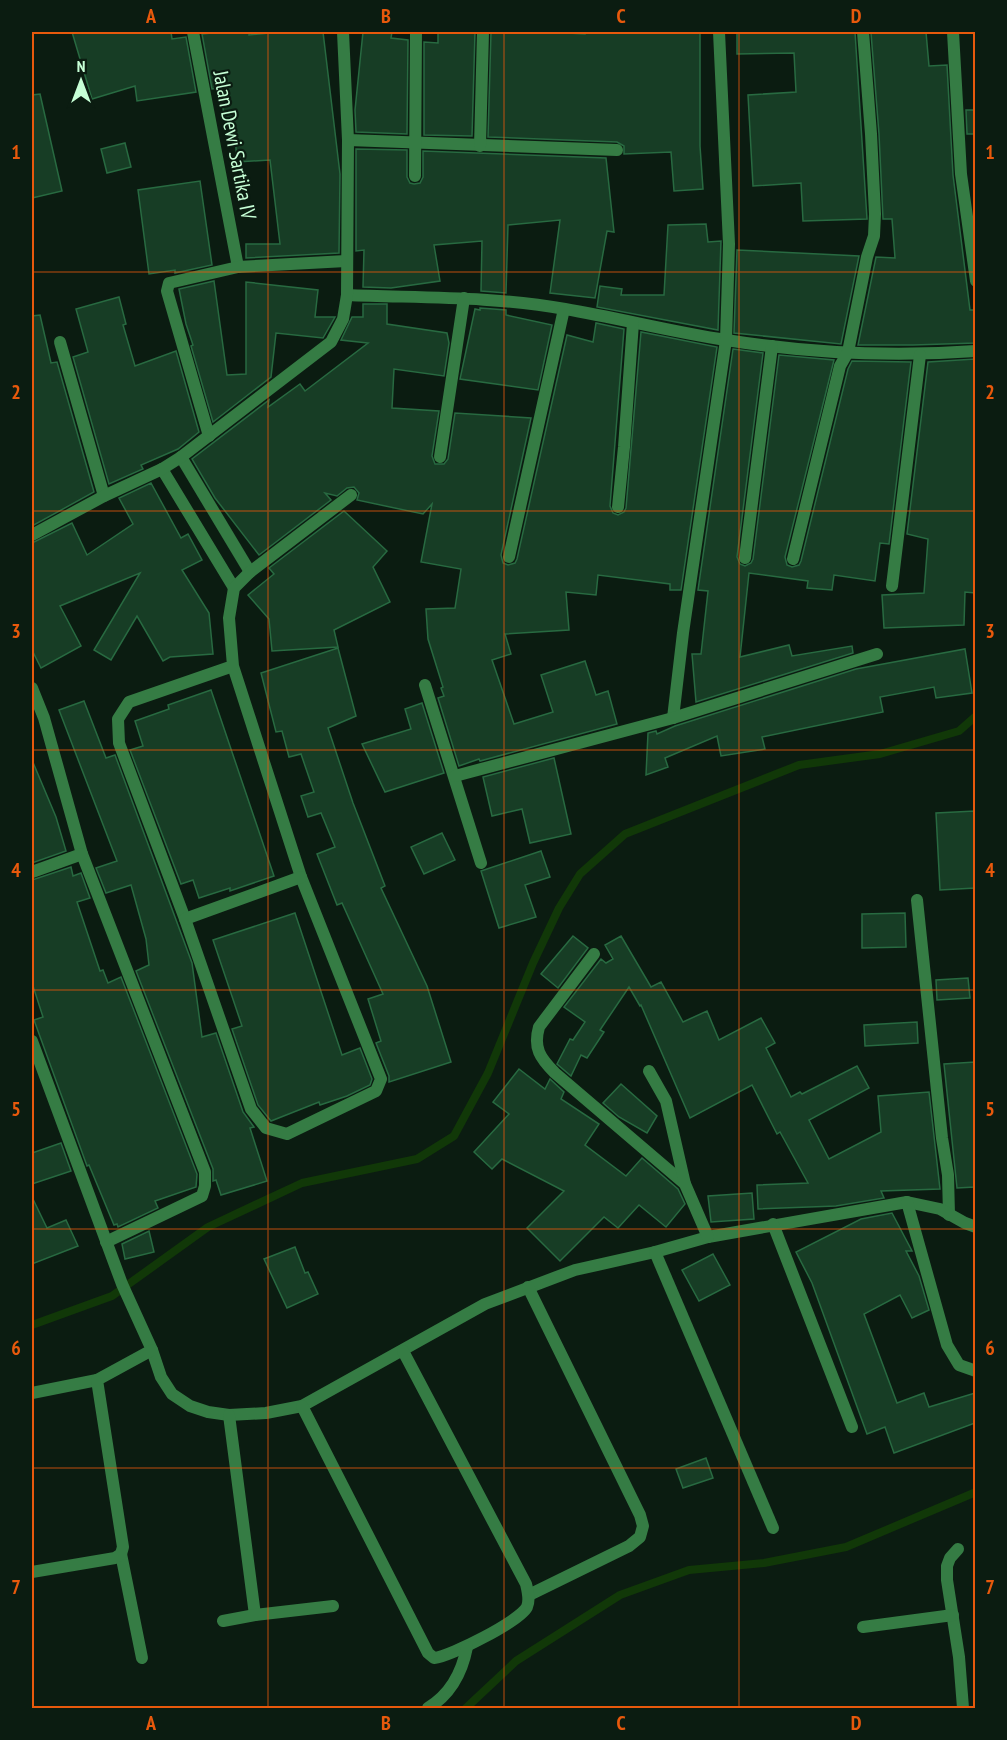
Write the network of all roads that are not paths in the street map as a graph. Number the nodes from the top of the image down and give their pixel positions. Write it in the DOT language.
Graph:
graph roads {
  1 [pos="194,32"];
  2 [pos="343,32"];
  3 [pos="416,32"];
  4 [pos="483,32"];
  5 [pos="719,32"];
  6 [pos="863,32"];
  7 [pos="953,32"];
  8 [pos="348,140"];
  9 [pos="415,144"];
  10 [pos="480,146"];
  11 [pos="617,150"];
  12 [pos="415,176"];
  13 [pos="346,261"];
  14 [pos="238,267"];
  15 [pos="975,281"];
  16 [pos="347,296"];
  17 [pos="464,298"];
  18 [pos="564,309"];
  19 [pos="633,324"];
  20 [pos="726,340"];
  21 [pos="60,342"];
  22 [pos="772,346"];
  23 [pos="975,351"];
  24 [pos="848,352"];
  25 [pos="920,355"];
  26 [pos="209,436"];
  27 [pos="181,457"];
  28 [pos="440,457"];
  29 [pos="162,469"];
  30 [pos="351,495"];
  31 [pos="104,496"];
  32 [pos="618,507"];
  33 [pos="32,535"];
  34 [pos="509,557"];
  35 [pos="745,558"];
  36 [pos="793,559"];
  37 [pos="250,572"];
  38 [pos="892,586"];
  39 [pos="234,588"];
  40 [pos="877,654"];
  41 [pos="233,666"];
  42 [pos="425,685"];
  43 [pos="32,688"];
  44 [pos="673,718"];
  45 [pos="455,776"];
  46 [pos="82,854"];
  47 [pos="481,863"];
  48 [pos="32,872"];
  49 [pos="302,877"];
  50 [pos="917,900"];
  51 [pos="185,919"];
  52 [pos="594,954"];
  53 [pos="32,1041"];
  54 [pos="649,1071"];
  55 [pos="685,1184"];
  56 [pos="907,1202"];
  57 [pos="949,1215"];
  58 [pos="773,1224"];
  59 [pos="975,1227"];
  60 [pos="708,1237"];
  61 [pos="106,1242"];
  62 [pos="655,1252"];
  63 [pos="528,1287"];
  64 [pos="152,1350"];
  65 [pos="403,1351"];
  66 [pos="975,1371"];
  67 [pos="97,1380"];
  68 [pos="32,1394"];
  69 [pos="302,1406"];
  70 [pos="229,1415"];
  71 [pos="852,1427"];
  72 [pos="773,1528"];
  73 [pos="958,1550"];
  74 [pos="121,1554"];
  75 [pos="32,1572"];
  76 [pos="529,1595"];
  77 [pos="333,1606"];
  78 [pos="255,1615"];
  79 [pos="953,1615"];
  80 [pos="223,1621"];
  81 [pos="863,1627"];
  82 [pos="468,1647"];
  83 [pos="142,1658"];
  84 [pos="428,1708"];
  85 [pos="963,1708"];
  1 -- 14 [label="street, Jalan Dewi Sartika IV"];
  2 -- 8 [label="street"];
  3 -- 9 [label="street"];
  4 -- 10 [label="street"];
  5 -- 20 [label="street"];
  6 -- 24 [label="street"];
  7 -- 15 [label="street"];
  8 -- 9 [label="street"];
  8 -- 13 [label="street"];
  9 -- 10 [label="street"];
  9 -- 12 [label="street"];
  10 -- 11 [label="street"];
  13 -- 14 [label="street"];
  13 -- 16 [label="street"];
  14 -- 26 [label="street"];
  16 -- 17 [label="street"];
  16 -- 26 [label="street"];
  17 -- 18 [label="street"];
  17 -- 28 [label="street"];
  18 -- 19 [label="street"];
  18 -- 34 [label="street"];
  19 -- 20 [label="street"];
  19 -- 32 [label="street"];
  20 -- 22 [label="street"];
  20 -- 44 [label="street"];
  21 -- 31 [label="street"];
  22 -- 24 [label="street"];
  22 -- 35 [label="street"];
  23 -- 25 [label="street"];
  24 -- 25 [label="street"];
  24 -- 36 [label="street"];
  25 -- 38 [label="street"];
  26 -- 27 [label="street"];
  27 -- 29 [label="street"];
  27 -- 37 [label="street"];
  29 -- 31 [label="street"];
  29 -- 39 [label="street"];
  30 -- 37 [label="street"];
  31 -- 33 [label="street"];
  37 -- 39 [label="street"];
  39 -- 41 [label="street"];
  40 -- 44 [label="street"];
  41 -- 49 [label="street"];
  41 -- 51 [label="street"];
  42 -- 45 [label="street"];
  43 -- 46 [label="street"];
  44 -- 45 [label="street"];
  45 -- 47 [label="street"];
  46 -- 48 [label="street"];
  46 -- 61 [label="street"];
  49 -- 51 [label="street"];
  49 -- 51 [label="street"];
  50 -- 57 [label="street"];
  52 -- 55 [label="street"];
  53 -- 61 [label="street"];
  54 -- 55 [label="street"];
  55 -- 60 [label="street"];
  56 -- 57 [label="street"];
  56 -- 58 [label="street"];
  56 -- 66 [label="street"];
  57 -- 59 [label="street"];
  58 -- 60 [label="street"];
  58 -- 71 [label="street"];
  60 -- 62 [label="street"];
  61 -- 64 [label="street"];
  62 -- 63 [label="street"];
  62 -- 72 [label="street"];
  63 -- 65 [label="street"];
  63 -- 76 [label="street"];
  64 -- 67 [label="street"];
  64 -- 70 [label="street"];
  65 -- 69 [label="street"];
  65 -- 76 [label="street"];
  67 -- 68 [label="street"];
  67 -- 74 [label="street"];
  69 -- 70 [label="street"];
  69 -- 82 [label="street"];
  70 -- 78 [label="street"];
  73 -- 79 [label="street"];
  74 -- 75 [label="street"];
  74 -- 83 [label="street"];
  76 -- 82 [label="street"];
  77 -- 78 [label="street"];
  78 -- 80 [label="street"];
  79 -- 81 [label="street"];
  79 -- 85 [label="street"];
  82 -- 84 [label="street"];
}
